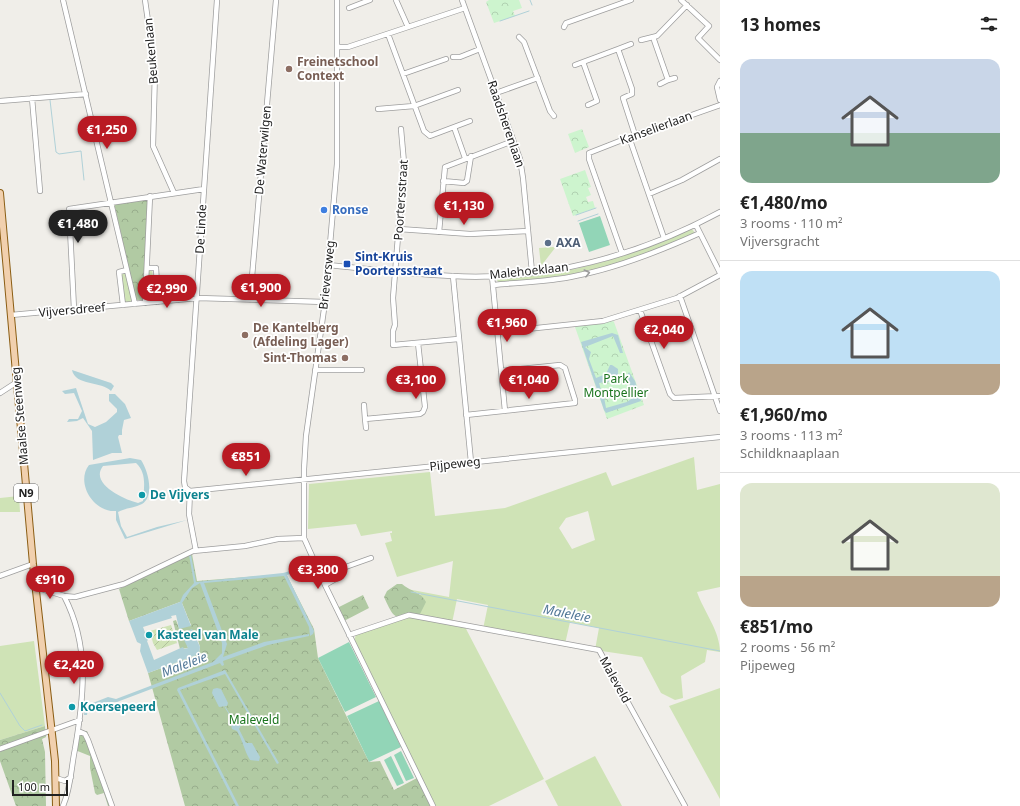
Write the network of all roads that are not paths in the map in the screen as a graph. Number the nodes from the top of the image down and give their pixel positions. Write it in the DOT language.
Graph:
graph roads {
  1 [pos="63,0"];
  2 [pos="145,0"];
  3 [pos="217,0"];
  4 [pos="276,0"];
  5 [pos="337,0"];
  6 [pos="370,0"];
  7 [pos="396,0"];
  8 [pos="462,0"];
  9 [pos="631,0"];
  10 [pos="682,0"];
  11 [pos="687,5"];
  12 [pos="349,8"];
  13 [pos="465,8"];
  14 [pos="408,27"];
  15 [pos="564,27"];
  16 [pos="388,34"];
  17 [pos="519,37"];
  18 [pos="653,37"];
  19 [pos="641,40"];
  20 [pos="631,44"];
  21 [pos="337,47"];
  22 [pos="480,49"];
  23 [pos="618,49"];
  24 [pos="453,57"];
  25 [pos="446,59"];
  26 [pos="720,60"];
  27 [pos="583,62"];
  28 [pos="575,65"];
  29 [pos="403,74"];
  30 [pos="538,78"];
  31 [pos="675,78"];
  32 [pos="668,80"];
  33 [pos="720,81"];
  34 [pos="660,84"];
  35 [pos="458,90"];
  36 [pos="496,93"];
  37 [pos="86,94"];
  38 [pos="32,98"];
  39 [pos="0,100"];
  40 [pos="720,100"];
  41 [pos="588,105"];
  42 [pos="720,105"];
  43 [pos="414,106"];
  44 [pos="378,109"];
  45 [pos="554,116"];
  46 [pos="470,121"];
  47 [pos="454,127"];
  48 [pos="401,129"];
  49 [pos="635,135"];
  50 [pos="629,137"];
  51 [pos="513,141"];
  52 [pos="471,156"];
  53 [pos="465,158"];
  54 [pos="720,159"];
  55 [pos="443,182"];
  56 [pos="204,189"];
  57 [pos="40,191"];
  58 [pos="0,193"];
  59 [pos="174,193"];
  60 [pos="649,194"];
  61 [pos="150,196"];
  62 [pos="111,202"];
  63 [pos="720,212"];
  64 [pos="696,225"];
  65 [pos="399,228"];
  66 [pos="528,230"];
  67 [pos="439,232"];
  68 [pos="700,234"];
  69 [pos="664,238"];
  70 [pos="622,253"];
  71 [pos="720,258"];
  72 [pos="714,261"];
  73 [pos="328,265"];
  74 [pos="147,268"];
  75 [pos="127,270"];
  76 [pos="395,271"];
  77 [pos="532,272"];
  78 [pos="720,274"];
  79 [pos="453,276"];
  80 [pos="492,276"];
  81 [pos="493,285"];
  82 [pos="680,296"];
  83 [pos="198,298"];
  84 [pos="250,300"];
  85 [pos="158,302"];
  86 [pos="325,302"];
  87 [pos="145,303"];
  88 [pos="135,304"];
  89 [pos="123,305"];
  90 [pos="74,309"];
  91 [pos="640,310"];
  92 [pos="10,315"];
  93 [pos="498,332"];
  94 [pos="458,339"];
  95 [pos="418,343"];
  96 [pos="315,370"];
  97 [pos="362,370"];
  98 [pos="501,371"];
  99 [pos="17,382"];
  100 [pos="0,393"];
  101 [pos="717,396"];
  102 [pos="364,405"];
  103 [pos="505,411"];
  104 [pos="720,411"];
  105 [pos="466,415"];
  106 [pos="365,419"];
  107 [pos="366,428"];
  108 [pos="720,437"];
  109 [pos="471,462"];
  110 [pos="303,479"];
  111 [pos="190,491"];
  112 [pos="304,538"];
  113 [pos="196,551"];
  114 [pos="370,558"];
  115 [pos="33,564"];
  116 [pos="340,569"];
  117 [pos="320,574"];
  118 [pos="0,576"];
  119 [pos="325,585"];
  120 [pos="35,587"];
  121 [pos="64,596"];
  122 [pos="349,635"];
  123 [pos="80,720"];
  124 [pos="52,730"];
  125 [pos="78,731"];
  126 [pos="0,749"];
  127 [pos="71,777"];
  128 [pos="56,778"];
  129 [pos="56,806"];
  130 [pos="63,806"];
  131 [pos="112,806"];
  132 [pos="433,806"];
  133 [pos="685,806"];
  1 -- 37 [label="street"];
  2 -- 59 [label="street, Beukenlaan"];
  3 -- 56 [label="street, De Linde"];
  4 -- 84 [label="street, De Waterwilgen"];
  5 -- 21 [label="street, Brieversweg"];
  6 -- 12 [label="street"];
  7 -- 14 [label="street"];
  8 -- 13 [label="street, Raadsherenlaan"];
  9 -- 15 [label="street"];
  10 -- 11 [label="street"];
  11 -- 18 [label="street"];
  11 -- 26 [label="street"];
  13 -- 14 [label="street"];
  13 -- 22 [label="street, Raadsherenlaan"];
  14 -- 16 [label="street"];
  16 -- 21 [label="street"];
  16 -- 29 [label="street"];
  17 -- 30 [label="street"];
  18 -- 19 [label="street"];
  18 -- 32 [label="street"];
  20 -- 23 [label="street"];
  21 -- 73 [label="street, Brieversweg"];
  22 -- 24 [label="street"];
  22 -- 36 [label="street, Raadsherenlaan"];
  23 -- 27 [label="street"];
  23 -- 49 [label="street"];
  25 -- 29 [label="street"];
  27 -- 28 [label="street"];
  27 -- 41 [label="street"];
  29 -- 43 [label="street"];
  30 -- 36 [label="street"];
  30 -- 45 [label="street"];
  31 -- 32 [label="street"];
  32 -- 34 [label="street"];
  33 -- 40 [label="street"];
  35 -- 43 [label="street"];
  36 -- 51 [label="street, Raadsherenlaan"];
  37 -- 38 [label="street"];
  37 -- 62 [label="street"];
  38 -- 39 [label="street"];
  38 -- 57 [label="street"];
  42 -- 49 [label="street, Kanselierlaan"];
  43 -- 44 [label="street"];
  43 -- 47 [label="street"];
  46 -- 47 [label="street"];
  47 -- 53 [label="street"];
  48 -- 65 [label="street, Poortersstraat"];
  49 -- 50 [label="street, Kanselierlaan"];
  50 -- 60 [label="street"];
  50 -- 70 [label="street, Kanselierlaan"];
  51 -- 52 [label="street"];
  51 -- 66 [label="street, Raadsherenlaan"];
  52 -- 53 [label="street"];
  52 -- 55 [label="street"];
  53 -- 55 [label="street"];
  54 -- 60 [label="street"];
  55 -- 67 [label="street"];
  56 -- 59 [label="street"];
  56 -- 83 [label="street, De Linde"];
  58 -- 92 [label="main road, Maalse Steenweg / N9"];
  59 -- 61 [label="street"];
  60 -- 69 [label="street"];
  61 -- 62 [label="street"];
  61 -- 74 [label="street"];
  62 -- 75 [label="street"];
  62 -- 90 [label="street"];
  63 -- 64 [label="street, Malehoeklaan"];
  64 -- 68 [label="street"];
  64 -- 69 [label="street, Malehoeklaan"];
  65 -- 67 [label="street"];
  65 -- 76 [label="street, Poortersstraat"];
  66 -- 67 [label="street"];
  66 -- 77 [label="street, Raadsherenlaan"];
  68 -- 72 [label="street"];
  81 -- 68 [label="street, Malehoeklaan, one-way"];
  69 -- 70 [label="street, Malehoeklaan"];
  70 -- 77 [label="street, Malehoeklaan"];
  71 -- 72 [label="street"];
  72 -- 78 [label="street"];
  73 -- 76 [label="street, Malehoeklaan"];
  73 -- 86 [label="street, Brieversweg"];
  74 -- 85 [label="street"];
  74 -- 87 [label="street"];
  75 -- 88 [label="street"];
  75 -- 89 [label="street"];
  76 -- 79 [label="street, Malehoeklaan"];
  76 -- 95 [label="street, Poortersstraat"];
  77 -- 80 [label="street, Malehoeklaan"];
  78 -- 82 [label="street"];
  79 -- 80 [label="street, Malehoeklaan"];
  79 -- 94 [label="street"];
  80 -- 81 [label="street"];
  81 -- 93 [label="street"];
  82 -- 91 [label="street"];
  82 -- 101 [label="street"];
  83 -- 84 [label="street, Vijversdreef"];
  83 -- 85 [label="street, Vijversdreef"];
  83 -- 111 [label="street, De Linde"];
  84 -- 86 [label="street, Vijversdreef"];
  85 -- 87 [label="street, Vijversdreef"];
  86 -- 96 [label="street, Brieversweg"];
  87 -- 88 [label="street, Vijversdreef"];
  88 -- 89 [label="street, Vijversdreef"];
  89 -- 90 [label="street, Vijversdreef"];
  90 -- 92 [label="street, Vijversdreef"];
  91 -- 93 [label="street"];
  91 -- 101 [label="street"];
  92 -- 99 [label="main road, Maalse Steenweg / N9"];
  93 -- 98 [label="street"];
  94 -- 95 [label="street"];
  94 -- 105 [label="street"];
  95 -- 106 [label="street"];
  96 -- 97 [label="street"];
  96 -- 110 [label="street, Brieversweg"];
  98 -- 103 [label="street"];
  98 -- 103 [label="street"];
  99 -- 100 [label="street"];
  99 -- 115 [label="main road, Maalse Steenweg / N9"];
  101 -- 104 [label="street"];
  102 -- 106 [label="street"];
  103 -- 105 [label="street"];
  105 -- 109 [label="street"];
  106 -- 107 [label="street"];
  108 -- 109 [label="street, Pijpeweg"];
  109 -- 110 [label="street, Pijpeweg"];
  110 -- 111 [label="street, Pijpeweg"];
  110 -- 112 [label="street, Brieversweg"];
  111 -- 113 [label="street, De Linde"];
  112 -- 113 [label="street"];
  112 -- 117 [label="street, Brieversweg"];
  113 -- 121 [label="street"];
  114 -- 116 [label="street"];
  115 -- 118 [label="street"];
  115 -- 120 [label="main road, Maalse Steenweg / N9"];
  116 -- 117 [label="street"];
  116 -- 119 [label="street"];
  117 -- 119 [label="street, Brieversweg"];
  119 -- 122 [label="street, Brieversweg"];
  120 -- 121 [label="street"];
  120 -- 124 [label="main road, Maalse Steenweg / N9"];
  121 -- 123 [label="street"];
  122 -- 132 [label="street"];
  122 -- 133 [label="street, Maleveld"];
  123 -- 124 [label="street"];
  123 -- 125 [label="street"];
  124 -- 126 [label="street"];
  124 -- 128 [label="main road, Maalse Steenweg / N9"];
  125 -- 127 [label="street"];
  125 -- 131 [label="street"];
  127 -- 128 [label="street"];
  127 -- 130 [label="street"];
  128 -- 129 [label="main road, Maalse Steenweg / N9"];
}
